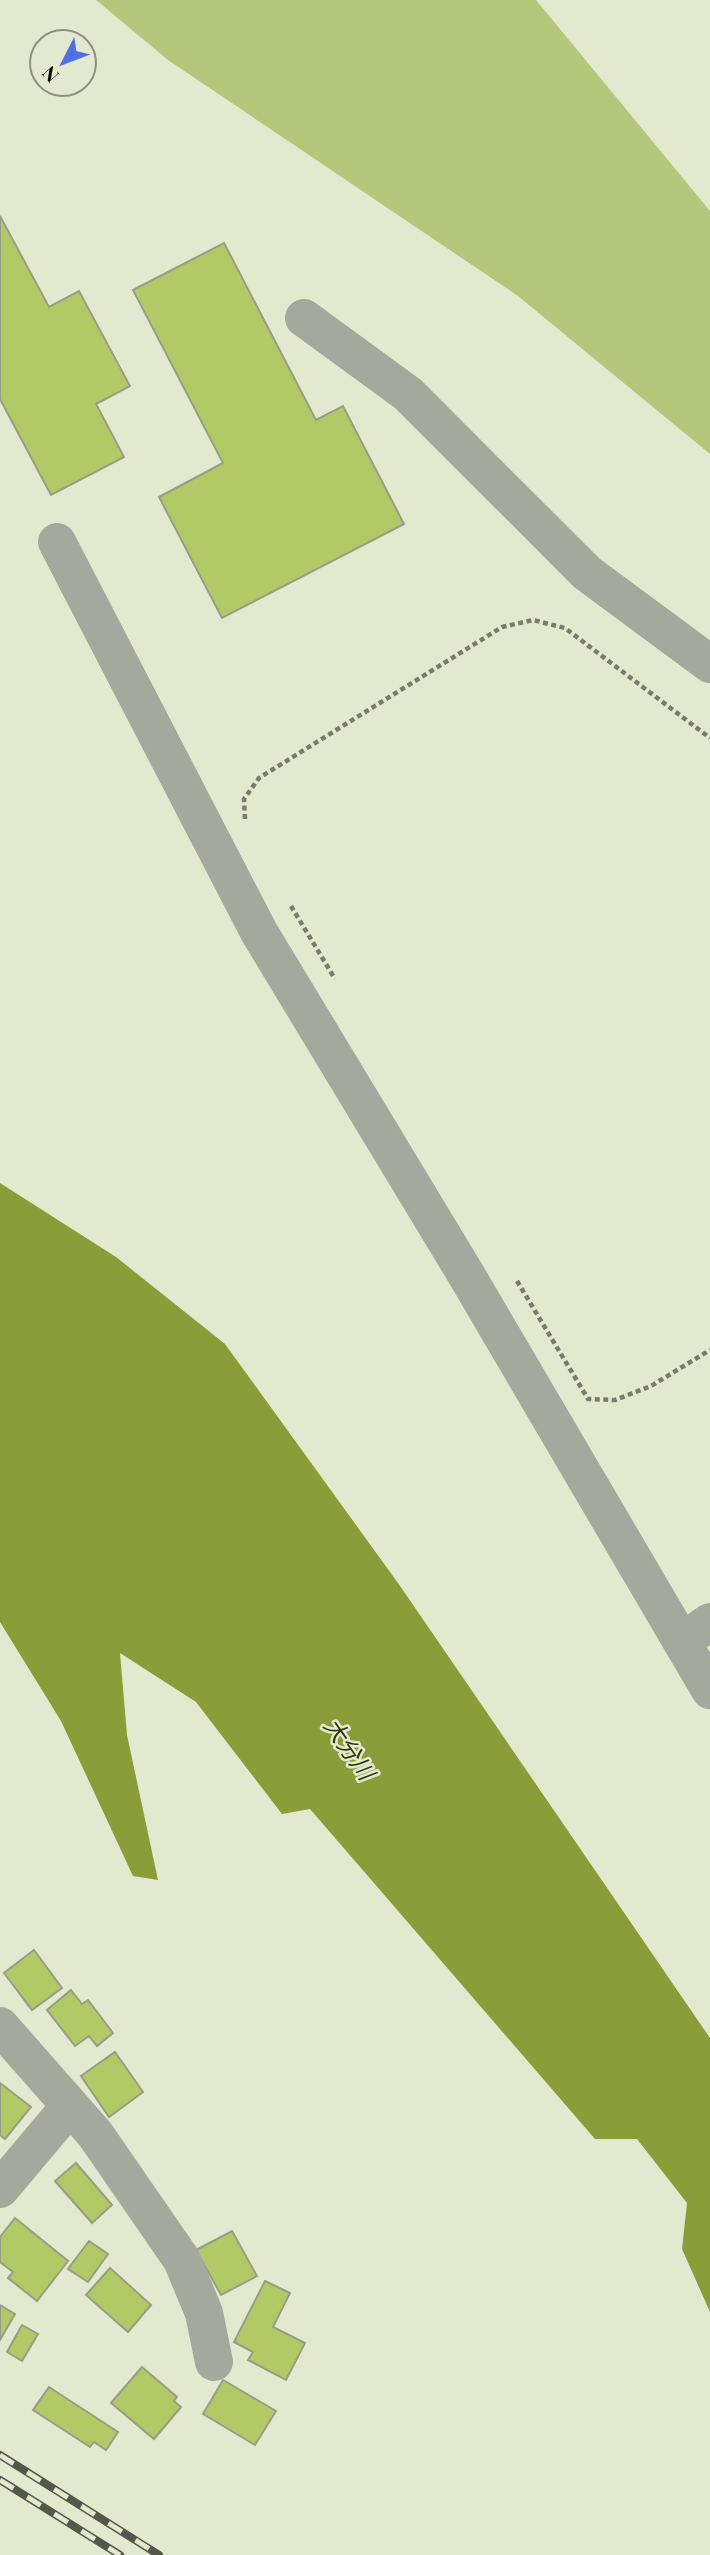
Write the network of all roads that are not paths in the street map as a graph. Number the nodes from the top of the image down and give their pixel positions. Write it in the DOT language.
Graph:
graph roads {
  1 [pos="304,318"];
  2 [pos="57,542"];
  3 [pos="710,664"];
  4 [pos="696,1632"];
  5 [pos="710,1690"];
  6 [pos="0,2026"];
  7 [pos="71,2106"];
  8 [pos="0,2189"];
  9 [pos="214,2362"];
  1 -- 3 [label="street"];
  2 -- 4 [label="street"];
  4 -- 5 [label="street"];
  6 -- 7 [label="street"];
  7 -- 8 [label="street"];
  7 -- 9 [label="street"];
}
